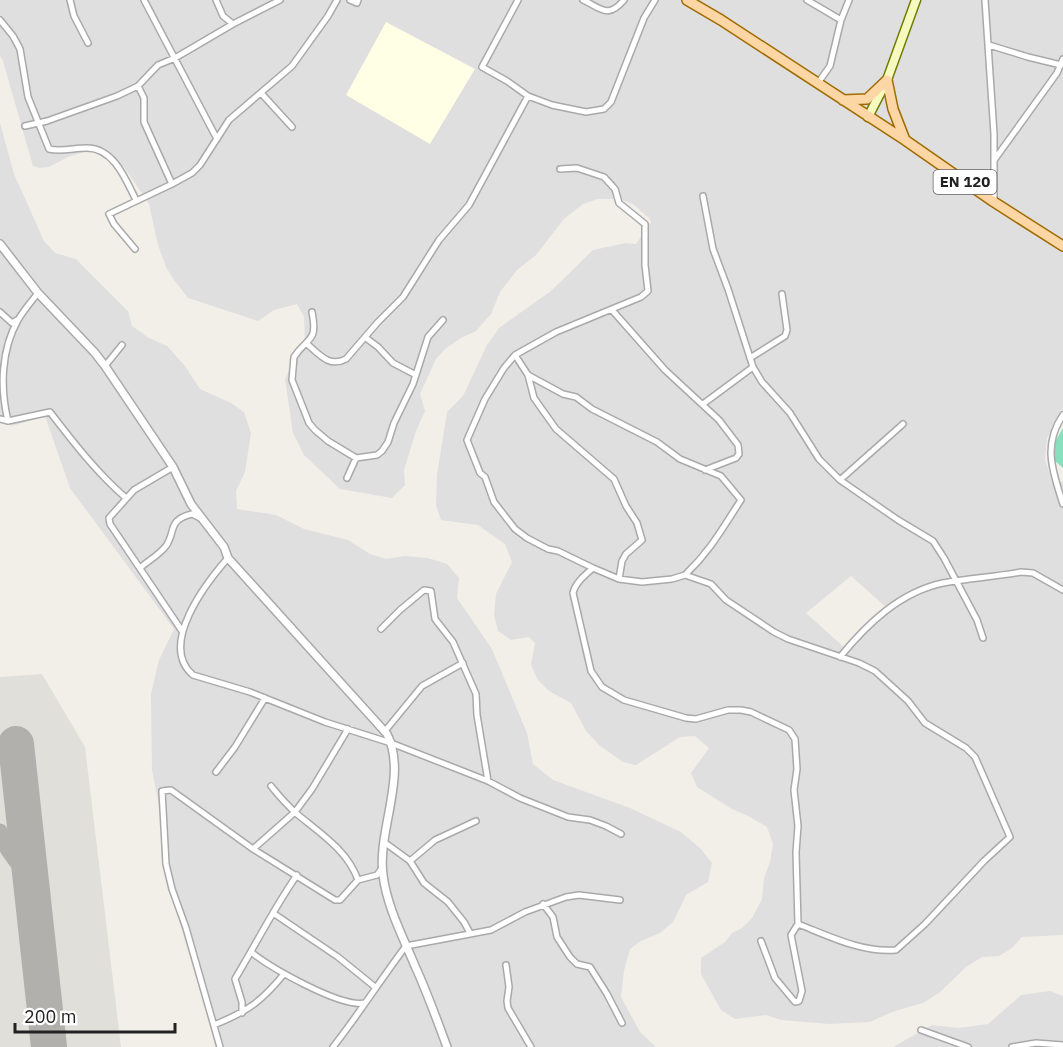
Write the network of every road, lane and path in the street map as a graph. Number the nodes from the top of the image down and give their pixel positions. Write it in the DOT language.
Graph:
graph roads {
  1 [pos="70,0"];
  2 [pos="144,0"];
  3 [pos="216,0"];
  4 [pos="280,0"];
  5 [pos="337,0"];
  6 [pos="350,0"];
  7 [pos="358,0"];
  8 [pos="518,0"];
  9 [pos="583,0"];
  10 [pos="624,0"];
  11 [pos="655,0"];
  12 [pos="687,0"];
  13 [pos="807,0"];
  14 [pos="849,0"];
  15 [pos="916,0"];
  16 [pos="986,0"];
  17 [pos="0,20"];
  18 [pos="841,20"];
  19 [pos="233,24"];
  20 [pos="88,43"];
  21 [pos="989,45"];
  22 [pos="175,58"];
  23 [pos="1062,62"];
  24 [pos="887,80"];
  25 [pos="818,83"];
  26 [pos="138,86"];
  27 [pos="261,93"];
  28 [pos="528,96"];
  29 [pos="843,100"];
  30 [pos="868,117"];
  31 [pos="39,123"];
  32 [pos="25,126"];
  33 [pos="292,127"];
  34 [pos="217,139"];
  35 [pos="905,140"];
  36 [pos="994,160"];
  37 [pos="560,169"];
  38 [pos="172,184"];
  39 [pos="703,196"];
  40 [pos="136,200"];
  41 [pos="994,202"];
  42 [pos="0,244"];
  43 [pos="1063,246"];
  44 [pos="135,249"];
  45 [pos="38,293"];
  46 [pos="782,294"];
  47 [pos="612,309"];
  48 [pos="0,312"];
  49 [pos="312,312"];
  50 [pos="18,320"];
  51 [pos="443,320"];
  52 [pos="366,338"];
  53 [pos="308,344"];
  54 [pos="122,345"];
  55 [pos="515,355"];
  56 [pos="1,358"];
  57 [pos="750,358"];
  58 [pos="105,366"];
  59 [pos="753,367"];
  60 [pos="416,375"];
  61 [pos="528,375"];
  62 [pos="703,404"];
  63 [pos="1063,415"];
  64 [pos="0,419"];
  65 [pos="8,421"];
  66 [pos="903,424"];
  67 [pos="356,458"];
  68 [pos="172,467"];
  69 [pos="705,470"];
  70 [pos="347,478"];
  71 [pos="840,480"];
  72 [pos="126,498"];
  73 [pos="1063,504"];
  74 [pos="206,523"];
  75 [pos="228,558"];
  76 [pos="140,568"];
  77 [pos="593,568"];
  78 [pos="685,574"];
  79 [pos="619,579"];
  80 [pos="956,582"];
  81 [pos="1063,590"];
  82 [pos="381,629"];
  83 [pos="182,631"];
  84 [pos="983,638"];
  85 [pos="840,657"];
  86 [pos="463,663"];
  87 [pos="265,698"];
  88 [pos="348,729"];
  89 [pos="385,731"];
  90 [pos="391,743"];
  91 [pos="216,772"];
  92 [pos="488,781"];
  93 [pos="271,786"];
  94 [pos="295,812"];
  95 [pos="476,821"];
  96 [pos="621,834"];
  97 [pos="384,842"];
  98 [pos="253,849"];
  99 [pos="410,861"];
  100 [pos="382,868"];
  101 [pos="297,875"];
  102 [pos="358,880"];
  103 [pos="620,900"];
  104 [pos="543,904"];
  105 [pos="273,913"];
  106 [pos="798,924"];
  107 [pos="470,933"];
  108 [pos="761,941"];
  109 [pos="406,946"];
  110 [pos="251,952"];
  111 [pos="506,965"];
  112 [pos="284,974"];
  113 [pos="375,987"];
  114 [pos="365,1003"];
  115 [pos="242,1013"];
  116 [pos="622,1023"];
  117 [pos="214,1025"];
  118 [pos="921,1030"];
  119 [pos="1035,1045"];
  120 [pos="1063,1045"];
  121 [pos="220,1047"];
  122 [pos="333,1047"];
  123 [pos="447,1047"];
  124 [pos="531,1047"];
  125 [pos="968,1047"];
  126 [pos="1012,1047"];
  1 -- 20 [label="street"];
  2 -- 22 [label="street"];
  3 -- 19 [label="street"];
  4 -- 19 [label="street"];
  5 -- 27 [label="street"];
  6 -- 7 [label="street"];
  8 -- 28 [label="street"];
  9 -- 10 [label="street"];
  11 -- 28 [label="street"];
  12 -- 25 [label="main road, EN 120"];
  13 -- 18 [label="street"];
  14 -- 18 [label="street"];
  15 -- 24 [label="main road"];
  16 -- 21 [label="street"];
  17 -- 31 [label="street"];
  18 -- 25 [label="street"];
  19 -- 22 [label="street"];
  21 -- 23 [label="street"];
  21 -- 36 [label="street"];
  22 -- 26 [label="street"];
  22 -- 34 [label="street"];
  23 -- 36 [label="street"];
  24 -- 29 [label="main road"];
  24 -- 30 [label="main road"];
  24 -- 35 [label="main road"];
  25 -- 29 [label="main road, EN 120"];
  26 -- 31 [label="street"];
  26 -- 38 [label="street"];
  27 -- 33 [label="street"];
  27 -- 34 [label="street"];
  28 -- 52 [label="street"];
  29 -- 30 [label="main road, EN 120"];
  30 -- 35 [label="main road, EN 120"];
  31 -- 32 [label="street"];
  31 -- 40 [label="street"];
  34 -- 38 [label="street"];
  35 -- 41 [label="main road, EN 120"];
  36 -- 41 [label="street"];
  37 -- 47 [label="street"];
  38 -- 40 [label="street"];
  39 -- 57 [label="street"];
  40 -- 44 [label="street"];
  41 -- 43 [label="main road, EN 120"];
  42 -- 45 [label="street"];
  45 -- 50 [label="street"];
  45 -- 58 [label="street"];
  46 -- 57 [label="street"];
  47 -- 55 [label="street"];
  47 -- 62 [label="street"];
  48 -- 50 [label="street"];
  49 -- 53 [label="street"];
  50 -- 56 [label="street"];
  51 -- 60 [label="street"];
  52 -- 53 [label="street"];
  52 -- 60 [label="street"];
  53 -- 67 [label="street"];
  54 -- 58 [label="street"];
  55 -- 61 [label="street"];
  55 -- 77 [label="street"];
  56 -- 65 [label="street"];
  57 -- 59 [label="street"];
  58 -- 68 [label="street"];
  59 -- 62 [label="street"];
  59 -- 71 [label="street"];
  60 -- 67 [label="street"];
  61 -- 69 [label="street"];
  61 -- 79 [label="street"];
  62 -- 69 [label="street"];
  63 -- 73 [label="street"];
  64 -- 65 [label="street"];
  65 -- 72 [label="street"];
  66 -- 71 [label="street"];
  67 -- 70 [label="street"];
  68 -- 72 [label="street"];
  68 -- 74 [label="street"];
  69 -- 78 [label="street"];
  71 -- 80 [label="street"];
  72 -- 76 [label="street"];
  74 -- 75 [label="street"];
  74 -- 76 [label="street"];
  75 -- 83 [label="street"];
  75 -- 89 [label="street"];
  76 -- 83 [label="street"];
  77 -- 79 [label="street"];
  77 -- 106 [label="street"];
  78 -- 79 [label="street"];
  78 -- 85 [label="street"];
  80 -- 81 [label="street"];
  80 -- 84 [label="street"];
  80 -- 85 [label="street"];
  82 -- 86 [label="street"];
  83 -- 87 [label="street"];
  85 -- 106 [label="street"];
  86 -- 89 [label="street"];
  86 -- 92 [label="street"];
  87 -- 88 [label="street"];
  87 -- 91 [label="street"];
  88 -- 90 [label="street"];
  88 -- 94 [label="street"];
  89 -- 90 [label="street"];
  90 -- 92 [label="street"];
  90 -- 97 [label="street"];
  92 -- 96 [label="street"];
  93 -- 94 [label="street"];
  94 -- 98 [label="street"];
  94 -- 102 [label="street"];
  95 -- 99 [label="street"];
  97 -- 99 [label="street"];
  97 -- 100 [label="street"];
  98 -- 101 [label="street"];
  98 -- 117 [label="street"];
  99 -- 107 [label="street"];
  100 -- 102 [label="street"];
  100 -- 109 [label="street"];
  101 -- 102 [label="street"];
  101 -- 105 [label="street"];
  103 -- 104 [label="street"];
  104 -- 107 [label="street"];
  104 -- 116 [label="street"];
  105 -- 110 [label="street"];
  105 -- 113 [label="street"];
  106 -- 108 [label="street"];
  107 -- 109 [label="street"];
  109 -- 113 [label="street"];
  109 -- 123 [label="street"];
  110 -- 112 [label="street"];
  110 -- 115 [label="street"];
  111 -- 124 [label="street"];
  112 -- 114 [label="street"];
  112 -- 115 [label="street"];
  113 -- 114 [label="street"];
  114 -- 122 [label="street"];
  115 -- 117 [label="street"];
  117 -- 121 [label="street"];
  118 -- 125 [label="street"];
  119 -- 120 [label="street"];
  119 -- 126 [label="street"];
}
